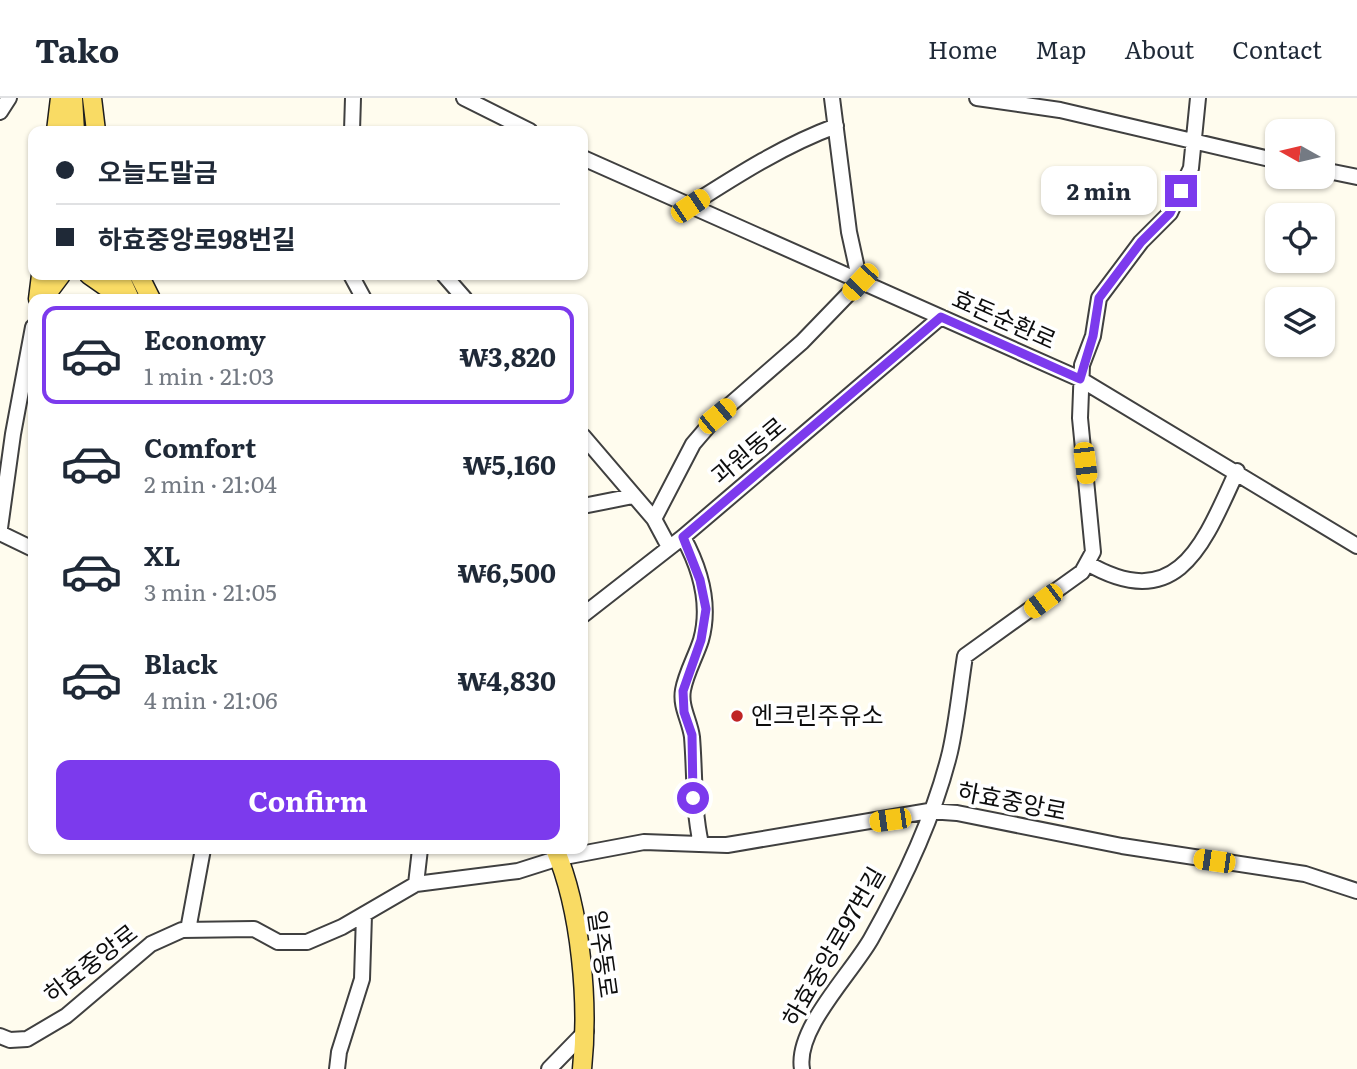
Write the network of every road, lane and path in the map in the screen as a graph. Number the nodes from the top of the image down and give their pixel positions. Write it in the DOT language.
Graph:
graph roads {
  1 [pos="9,98"];
  2 [pos="60,98"];
  3 [pos="73,98"];
  4 [pos="92,98"];
  5 [pos="353,98"];
  6 [pos="464,98"];
  7 [pos="832,98"];
  8 [pos="977,98"];
  9 [pos="1198,98"];
  10 [pos="0,112"];
  11 [pos="57,126"];
  12 [pos="75,126"];
  13 [pos="95,126"];
  14 [pos="352,126"];
  15 [pos="520,126"];
  16 [pos="836,126"];
  17 [pos="1192,139"];
  18 [pos="1265,158"];
  19 [pos="588,160"];
  20 [pos="1335,172"];
  21 [pos="1357,177"];
  22 [pos="690,206"];
  23 [pos="57,280"];
  24 [pos="96,280"];
  25 [pos="448,280"];
  26 [pos="860,282"];
  27 [pos="44,294"];
  28 [pos="112,294"];
  29 [pos="461,294"];
  30 [pos="941,317"];
  31 [pos="28,354"];
  32 [pos="1080,379"];
  33 [pos="588,442"];
  34 [pos="1237,471"];
  35 [pos="633,496"];
  36 [pos="588,505"];
  37 [pos="654,519"];
  38 [pos="0,524"];
  39 [pos="683,537"];
  40 [pos="28,545"];
  41 [pos="1357,546"];
  42 [pos="669,547"];
  43 [pos="1087,563"];
  44 [pos="588,611"];
  45 [pos="929,811"];
  46 [pos="701,844"];
  47 [pos="588,850"];
  48 [pos="202,854"];
  49 [pos="419,854"];
  50 [pos="557,854"];
  51 [pos="416,884"];
  52 [pos="1357,891"];
  53 [pos="364,915"];
  54 [pos="188,930"];
  55 [pos="586,1031"];
  56 [pos="0,1036"];
  57 [pos="337,1069"];
  58 [pos="549,1069"];
  59 [pos="582,1069"];
  60 [pos="802,1069"];
  1 -- 10 [label="street"];
  2 -- 11 [label="main road"];
  3 -- 12 [label="main road"];
  4 -- 13 [label="main road"];
  5 -- 14 [label="street"];
  6 -- 15 [label="street"];
  7 -- 16 [label="street"];
  8 -- 17 [label="street"];
  9 -- 17 [label="street"];
  16 -- 22 [label="street"];
  16 -- 26 [label="street"];
  17 -- 18 [label="street"];
  17 -- 32 [label="street"];
  19 -- 22 [label="street, 효돈순환로"];
  20 -- 21 [label="street"];
  22 -- 26 [label="street, 효돈순환로"];
  23 -- 27 [label="main road"];
  24 -- 28 [label="main road"];
  25 -- 29 [label="street"];
  26 -- 30 [label="street, 효돈순환로"];
  26 -- 37 [label="street"];
  30 -- 32 [label="street, 효돈순환로"];
  30 -- 39 [label="street, 과원동로"];
  31 -- 38 [label="street"];
  32 -- 34 [label="street, 효돈순환로"];
  32 -- 43 [label="street"];
  33 -- 35 [label="street"];
  34 -- 41 [label="street, 효돈순환로"];
  34 -- 43 [label="street"];
  35 -- 36 [label="street"];
  35 -- 37 [label="street"];
  37 -- 42 [label="street"];
  38 -- 40 [label="street"];
  39 -- 42 [label="street, 과원동로"];
  39 -- 46 [label="street"];
  42 -- 44 [label="street, 과원동로"];
  43 -- 45 [label="street, 하효중앙로97번길"];
  45 -- 46 [label="street, 하효중앙로"];
  45 -- 52 [label="street, 하효중앙로"];
  45 -- 60 [label="street, 하효중앙로97번길"];
  46 -- 47 [label="street, 하효중앙로"];
  48 -- 54 [label="street"];
  49 -- 51 [label="street"];
  50 -- 51 [label="street, 하효중앙로"];
  50 -- 55 [label="main road, 일주동로"];
  51 -- 53 [label="street, 하효중앙로"];
  53 -- 54 [label="street, 하효중앙로"];
  53 -- 57 [label="street"];
  54 -- 56 [label="street, 하효중앙로"];
  55 -- 58 [label="street"];
  55 -- 59 [label="main road, 일주동로"];
}
